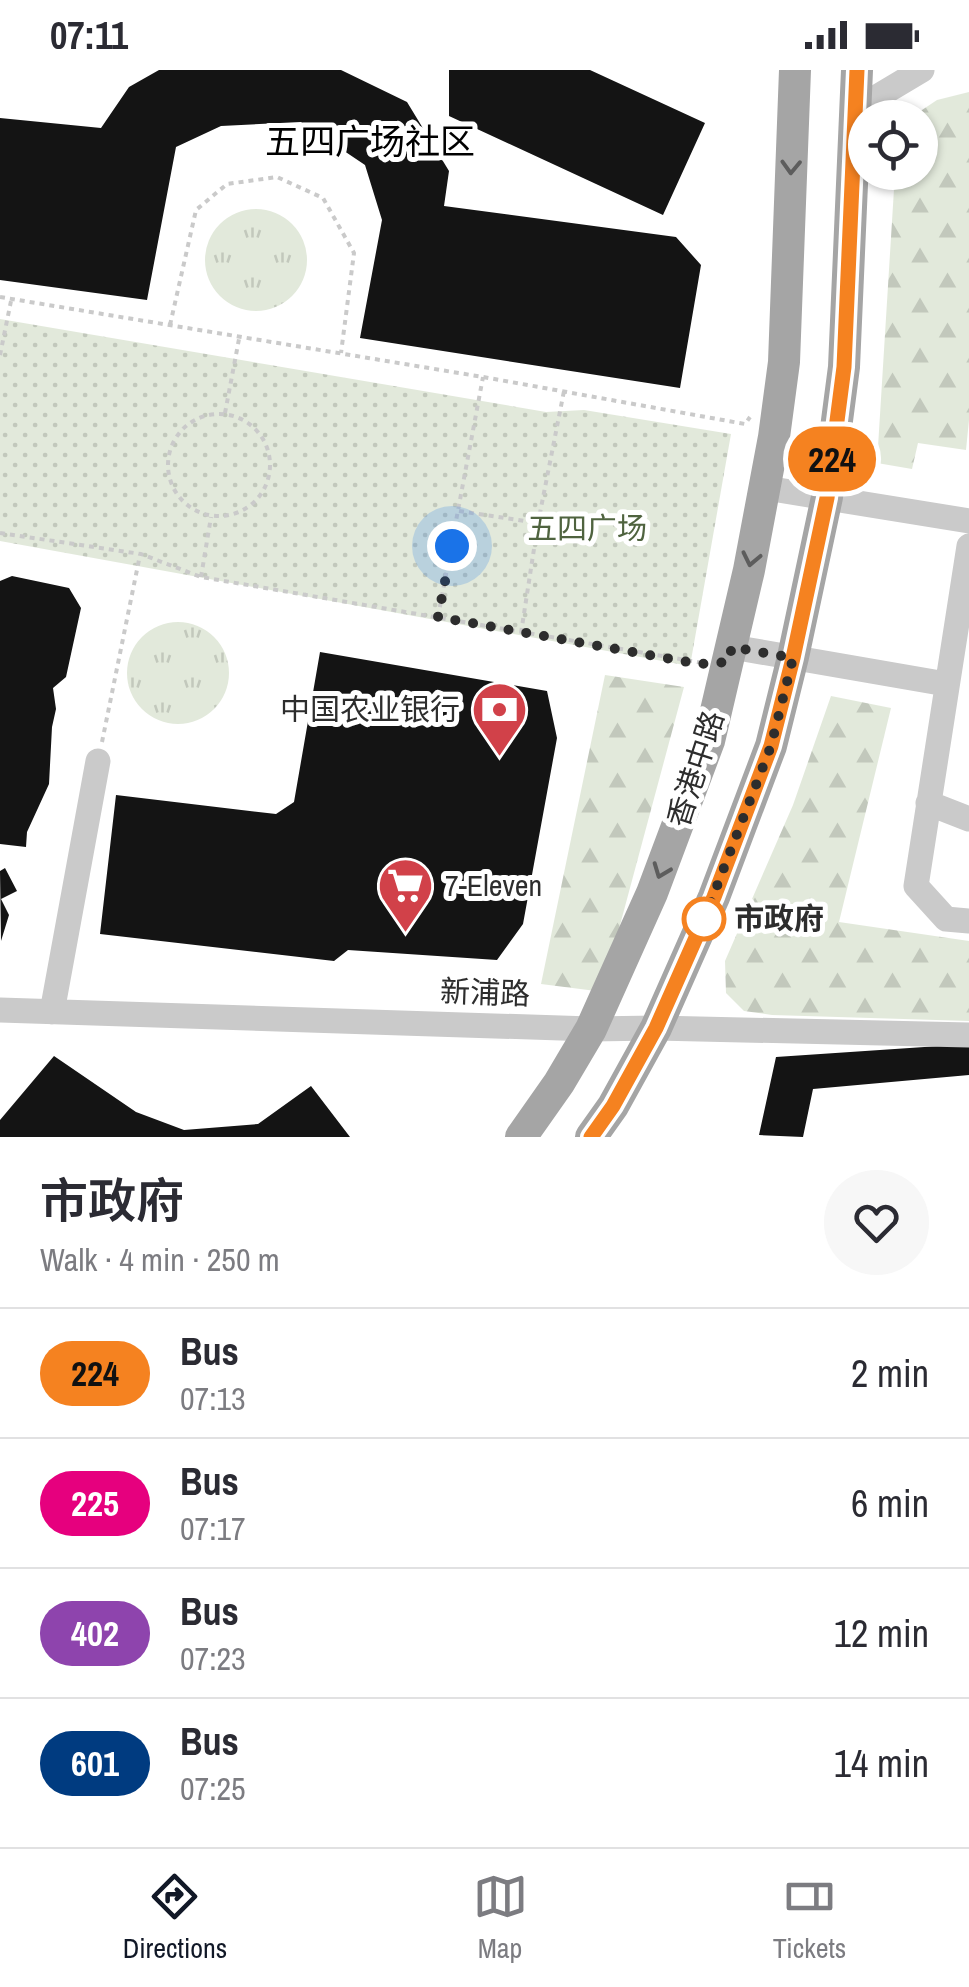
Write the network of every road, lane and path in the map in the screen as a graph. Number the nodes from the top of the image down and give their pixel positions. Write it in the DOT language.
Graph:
graph roads {
  1 [pos="795,70"];
  2 [pos="857,70"];
  3 [pos="922,70"];
  4 [pos="856,100"];
  5 [pos="872,100"];
  6 [pos="852,190"];
  7 [pos="0,297"];
  8 [pos="11,299"];
  9 [pos="170,325"];
  10 [pos="239,338"];
  11 [pos="341,352"];
  12 [pos="0,355"];
  13 [pos="483,376"];
  14 [pos="564,391"];
  15 [pos="755,409"];
  16 [pos="225,413"];
  17 [pos="766,488"];
  18 [pos="827,498"];
  19 [pos="458,510"];
  20 [pos="211,516"];
  21 [pos="969,521"];
  22 [pos="538,522"];
  23 [pos="0,533"];
  24 [pos="969,546"];
  25 [pos="140,554"];
  26 [pos="202,576"];
  27 [pos="438,617"];
  28 [pos="521,632"];
  29 [pos="730,655"];
  30 [pos="793,658"];
  31 [pos="946,684"];
  32 [pos="98,761"];
  33 [pos="928,804"];
  34 [pos="969,819"];
  35 [pos="969,921"];
  36 [pos="0,1010"];
  37 [pos="52,1012"];
  38 [pos="656,1028"];
  39 [pos="591,1029"];
  40 [pos="969,1035"];
  41 [pos="521,1137"];
  42 [pos="591,1137"];
  1 -- 17 [label="main road, 香港中路, one-way"];
  2 -- 4 [label="main road, 香港中路"];
  3 -- 5 [label="street"];
  6 -- 18 [label="main road, 香港中路"];
  7 -- 8 [label="path"];
  8 -- 9 [label="path"];
  8 -- 12 [label="path"];
  9 -- 10 [label="path"];
  9 -- 11 [label="path"];
  10 -- 11 [label="path"];
  10 -- 16 [label="path"];
  11 -- 13 [label="path"];
  13 -- 14 [label="path"];
  13 -- 19 [label="path"];
  14 -- 15 [label="path"];
  14 -- 22 [label="path"];
  16 -- 20 [label="path"];
  16 -- 20 [label="path"];
  17 -- 18 [label="street"];
  17 -- 29 [label="main road, 香港中路, one-way"];
  18 -- 21 [label="street"];
  18 -- 30 [label="main road, 香港中路"];
  19 -- 22 [label="path"];
  19 -- 27 [label="path"];
  20 -- 26 [label="path"];
  22 -- 28 [label="path"];
  23 -- 25 [label="path"];
  24 -- 31 [label="street"];
  25 -- 26 [label="path"];
  25 -- 32 [label="path"];
  26 -- 27 [label="path"];
  27 -- 28 [label="path"];
  28 -- 29 [label="path"];
  29 -- 30 [label="street"];
  29 -- 39 [label="main road, 香港中路, one-way"];
  30 -- 31 [label="street"];
  30 -- 38 [label="main road, 香港中路"];
  31 -- 33 [label="street"];
  32 -- 37 [label="street"];
  33 -- 34 [label="street"];
  33 -- 35 [label="street"];
  36 -- 37 [label="street, 新浦路"];
  37 -- 39 [label="street, 新浦路"];
  38 -- 39 [label="street, 新浦路"];
  38 -- 40 [label="street, 新浦路"];
  38 -- 42 [label="main road, 香港中路"];
  39 -- 41 [label="main road, 香港中路"];
}
